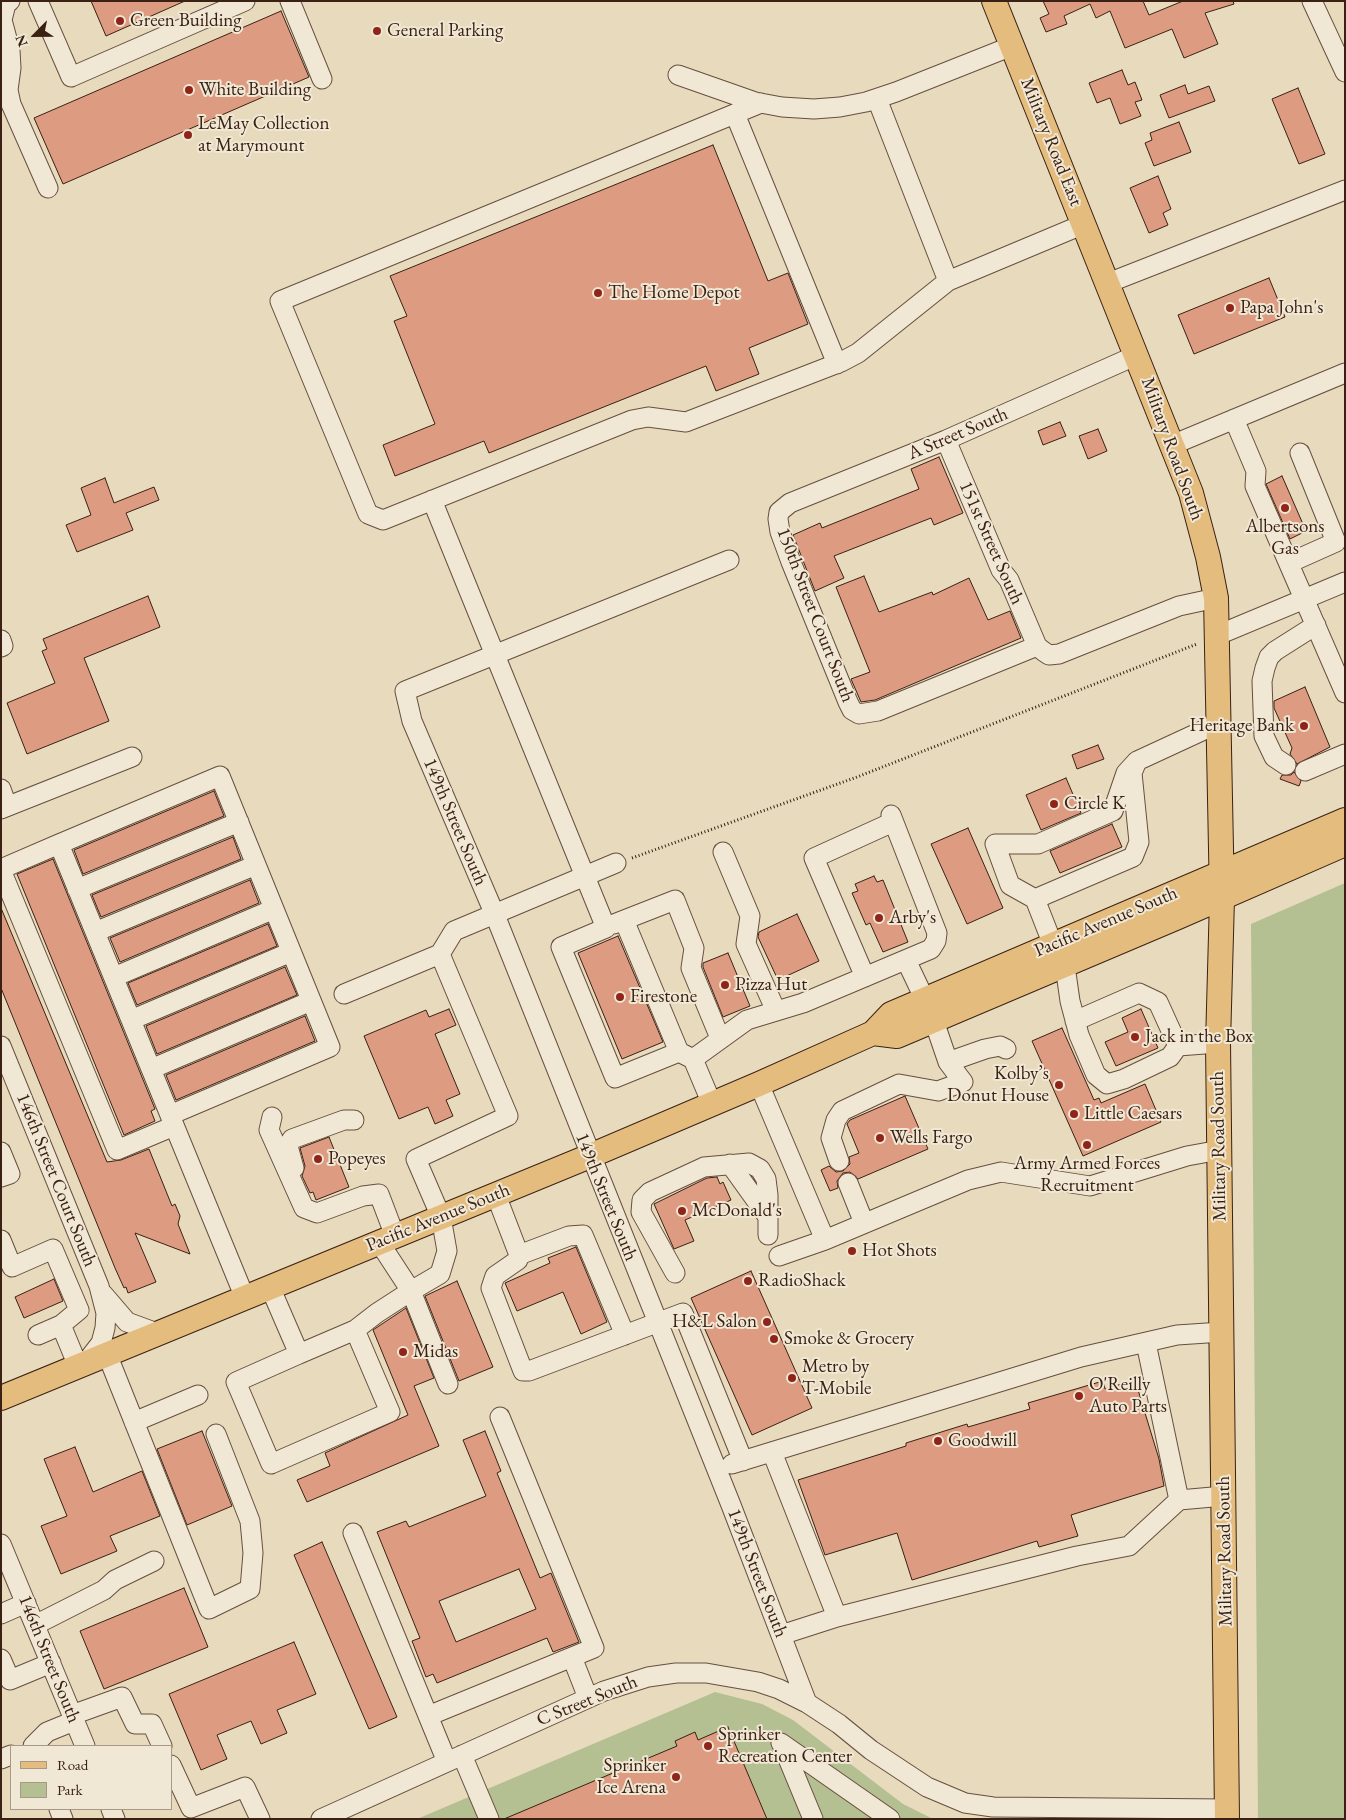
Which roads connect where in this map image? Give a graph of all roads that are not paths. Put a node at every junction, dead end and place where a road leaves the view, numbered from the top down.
1 (10, 1) edge
2 (38, 1) edge
3 (246, 1) edge
4 (290, 1) edge
5 (994, 1) edge
6 (1312, 1) edge
7 (1012, 46) junction
8 (1345, 72) edge
9 (678, 75) dead end
10 (322, 79) dead end
11 (877, 99) junction
12 (761, 103) junction
13 (735, 114) junction
14 (48, 188) dead end
15 (1345, 190) edge
16 (1084, 224) junction
17 (948, 281) junction
18 (1108, 283) junction
19 (1137, 355) junction
20 (836, 364) junction
21 (1345, 373) edge
22 (1234, 419) junction
23 (946, 440) junction
24 (1172, 445) junction
25 (1300, 453) dead end
26 (432, 500) junction
27 (779, 512) joint
28 (729, 560) dead end
29 (1289, 563) junction
30 (1345, 582) edge
31 (1216, 598) junction
32 (1305, 599) junction
33 (1316, 625) junction
34 (1218, 635) junction
35 (1, 640) edge
36 (1037, 646) junction
37 (1, 647) edge
38 (496, 655) junction
39 (1345, 693) edge
40 (1217, 724) junction
41 (1345, 754) edge
42 (132, 757) dead end
43 (1137, 762) junction
44 (1286, 765) dead end
45 (1305, 771) dead end
46 (3, 801) edge
47 (1345, 820) edge
48 (239, 822) junction
49 (59, 844) junction
50 (1345, 844) edge
51 (723, 852) dead end
52 (616, 863) road end
53 (256, 865) junction
54 (1, 869) edge
55 (1221, 873) junction
56 (586, 876) junction
57 (77, 890) junction
58 (1035, 899) junction
59 (1222, 899) junction
60 (274, 910) junction
61 (495, 915) junction
62 (624, 920) junction
63 (606, 928) junction
64 (95, 932) junction
65 (1053, 945) junction
66 (291, 952) junction
67 (440, 954) junction
68 (906, 960) junction
69 (1064, 966) junction
70 (114, 977) junction
71 (865, 977) junction
72 (344, 994) dead end
73 (311, 1002) junction
74 (776, 1011) junction
75 (929, 1011) junction
76 (131, 1020) junction
77 (1075, 1021) junction
78 (720, 1038) junction
79 (1218, 1044) junction
80 (1, 1046) edge
81 (1178, 1046) junction
82 (1006, 1050) dead end
83 (686, 1055) junction
84 (948, 1062) junction
85 (151, 1069) junction
86 (759, 1084) junction
87 (712, 1104) junction
88 (272, 1117) dead end
89 (172, 1120) junction
90 (354, 1120) dead end
91 (1220, 1150) junction
92 (1, 1152) edge
93 (590, 1156) junction
94 (839, 1162) dead end
95 (1, 1177) edge
96 (848, 1184) dead end
97 (496, 1195) junction
98 (313, 1213) junction
99 (441, 1217) junction
100 (864, 1223) junction
101 (768, 1226) dead end
102 (387, 1239) junction
103 (1, 1240) edge
104 (825, 1240) junction
105 (519, 1255) junction
106 (779, 1256) dead end
107 (675, 1273) dead end
108 (98, 1286) junction
109 (270, 1287) junction
110 (411, 1291) junction
111 (245, 1298) junction
112 (658, 1323) junction
113 (61, 1325) junction
114 (355, 1330) junction
115 (1222, 1332) junction
116 (157, 1334) junction
117 (625, 1334) junction
118 (38, 1335) dead end
119 (1146, 1343) junction
120 (298, 1354) junction
121 (90, 1361) junction
122 (448, 1384) dead end
123 (198, 1395) dead end
124 (1, 1398) edge
125 (500, 1417) dead end
126 (134, 1422) junction
127 (216, 1434) dead end
128 (772, 1452) junction
129 (743, 1461) junction
130 (717, 1469) junction
131 (1224, 1496) junction
132 (1179, 1500) junction
133 (353, 1534) dead end
134 (1, 1544) edge
135 (154, 1561) dead end
136 (26, 1603) junction
137 (1, 1614) edge
138 (837, 1617) junction
139 (35, 1624) junction
140 (781, 1635) junction
141 (572, 1657) junction
142 (1, 1659) edge
143 (51, 1663) junction
144 (6, 1682) edge
145 (588, 1698) junction
146 (807, 1704) junction
147 (428, 1716) junction
148 (73, 1718) junction
149 (34, 1745) edge
150 (85, 1745) edge
151 (162, 1745) edge
152 (454, 1758) junction
153 (172, 1767) edge
154 (1227, 1814) edge
155 (260, 1819) edge
156 (321, 1819) edge
157 (489, 1819) edge
158 (813, 1819) edge
159 (890, 1819) edge

1 - 14 street
2 - 3 street
4 - 10 street
5 - 7 main road, Military Road East
6 - 8 street
7 - 11 street
7 - 16 main road, Military Road East
9 - 12 street
11 - 12 street
11 - 17 street
12 - 13 street
13 - 20 street
13 - 26 street
15 - 18 street
16 - 17 street
16 - 18 main road, Military Road East
17 - 20 street
18 - 19 main road, Military Road South
19 - 23 street, A Street South
19 - 24 main road, Military Road South
20 - 26 street
21 - 22 street
22 - 24 street
22 - 29 street
23 - 27 street, A Street South
23 - 36 street, 151st Street South
24 - 31 main road, Military Road South
25 - 29 street
26 - 38 street
27 - 36 street, 150th Street Court South
28 - 38 street
29 - 32 street
30 - 32 street
31 - 34 main road, Military Road South
31 - 36 street
32 - 33 street
32 - 34 street
33 - 39 street
33 - 44 street
34 - 40 main road, Military Road South
35 - 37 street
38 - 56 street
38 - 61 street, 149th Street South
40 - 43 street
40 - 55 main road, Military Road South
41 - 45 street
42 - 46 street
43 - 58 street
43 - 58 street
47 - 55 main road, Pacific Avenue South
48 - 49 street
48 - 53 street
48 - 57 street
49 - 54 street
49 - 57 street
50 - 59 main road, Pacific Avenue South
51 - 74 street
52 - 56 street
53 - 60 street
53 - 64 street
54 - 89 street
55 - 59 main road, Military Road South
55 - 65 main road, Pacific Avenue South
56 - 61 street
56 - 63 street
57 - 64 street
58 - 65 street
59 - 69 main road, Pacific Avenue South
59 - 79 main road, Military Road South
60 - 66 street
60 - 70 street
61 - 67 street
61 - 93 street, 149th Street South
62 - 63 street
62 - 78 street
62 - 83 street
63 - 83 street
64 - 70 street
65 - 75 main road, Pacific Avenue South
66 - 73 street
66 - 76 street
67 - 72 street
67 - 99 street
68 - 71 street
68 - 71 street
68 - 75 street
69 - 75 main road, Pacific Avenue South
69 - 77 street
70 - 76 street
71 - 74 street
73 - 85 street
73 - 89 street
74 - 78 street
75 - 84 street
75 - 86 main road, Pacific Avenue South
76 - 85 street
77 - 81 street
77 - 81 street
78 - 83 street
79 - 81 street
79 - 91 main road, Military Road South
80 - 108 street, 146th Street Court South
82 - 84 street
83 - 87 street
84 - 94 street
85 - 89 street
86 - 87 main road, Pacific Avenue South
86 - 104 street
87 - 93 main road, Pacific Avenue South
88 - 98 street
89 - 111 street
90 - 98 street
91 - 100 street
91 - 115 main road, Military Road South
92 - 95 street
93 - 97 main road, Pacific Avenue South
93 - 112 street, 149th Street South
96 - 100 street
97 - 99 main road, Pacific Avenue South
97 - 105 street
98 - 102 street
99 - 102 main road, Pacific Avenue South
99 - 110 street
100 - 104 street
101 - 107 street
102 - 109 main road, Pacific Avenue South
102 - 110 street
103 - 113 street
104 - 106 street
105 - 117 street
105 - 117 street
108 - 116 street, 146th Street Court South
108 - 121 street, 146th Street Court South
109 - 111 main road, Pacific Avenue South
109 - 120 street
110 - 114 street
110 - 122 street
111 - 116 main road, Pacific Avenue South
112 - 117 street
112 - 129 street
112 - 130 street, 149th Street South
113 - 118 street
113 - 121 street
114 - 120 street
114 - 120 street
115 - 119 street
115 - 131 main road, Military Road South
116 - 121 main road, Pacific Avenue South
119 - 128 street
119 - 132 street
121 - 124 main road, Pacific Avenue South
121 - 126 street
123 - 126 street
125 - 141 street
126 - 127 street
128 - 129 street
128 - 138 street
129 - 130 street
130 - 140 street, 149th Street South
131 - 132 street
131 - 154 main road, Military Road South
132 - 138 street
133 - 147 street
134 - 136 street, 146th Street South
135 - 139 street
136 - 137 street
136 - 139 street, 146th Street South
138 - 140 street
139 - 143 street, 146th Street South
140 - 146 street, 149th Street South
141 - 145 street
141 - 147 street
142 - 144 street
143 - 144 street
143 - 148 street, 146th Street South
145 - 146 street, C Street South
145 - 152 street, C Street South
146 - 154 street, C Street South
147 - 152 street
148 - 149 street
148 - 150 street, 146th Street South
148 - 151 street
152 - 156 street, C Street South
152 - 157 street
153 - 155 street
158 - 159 street

